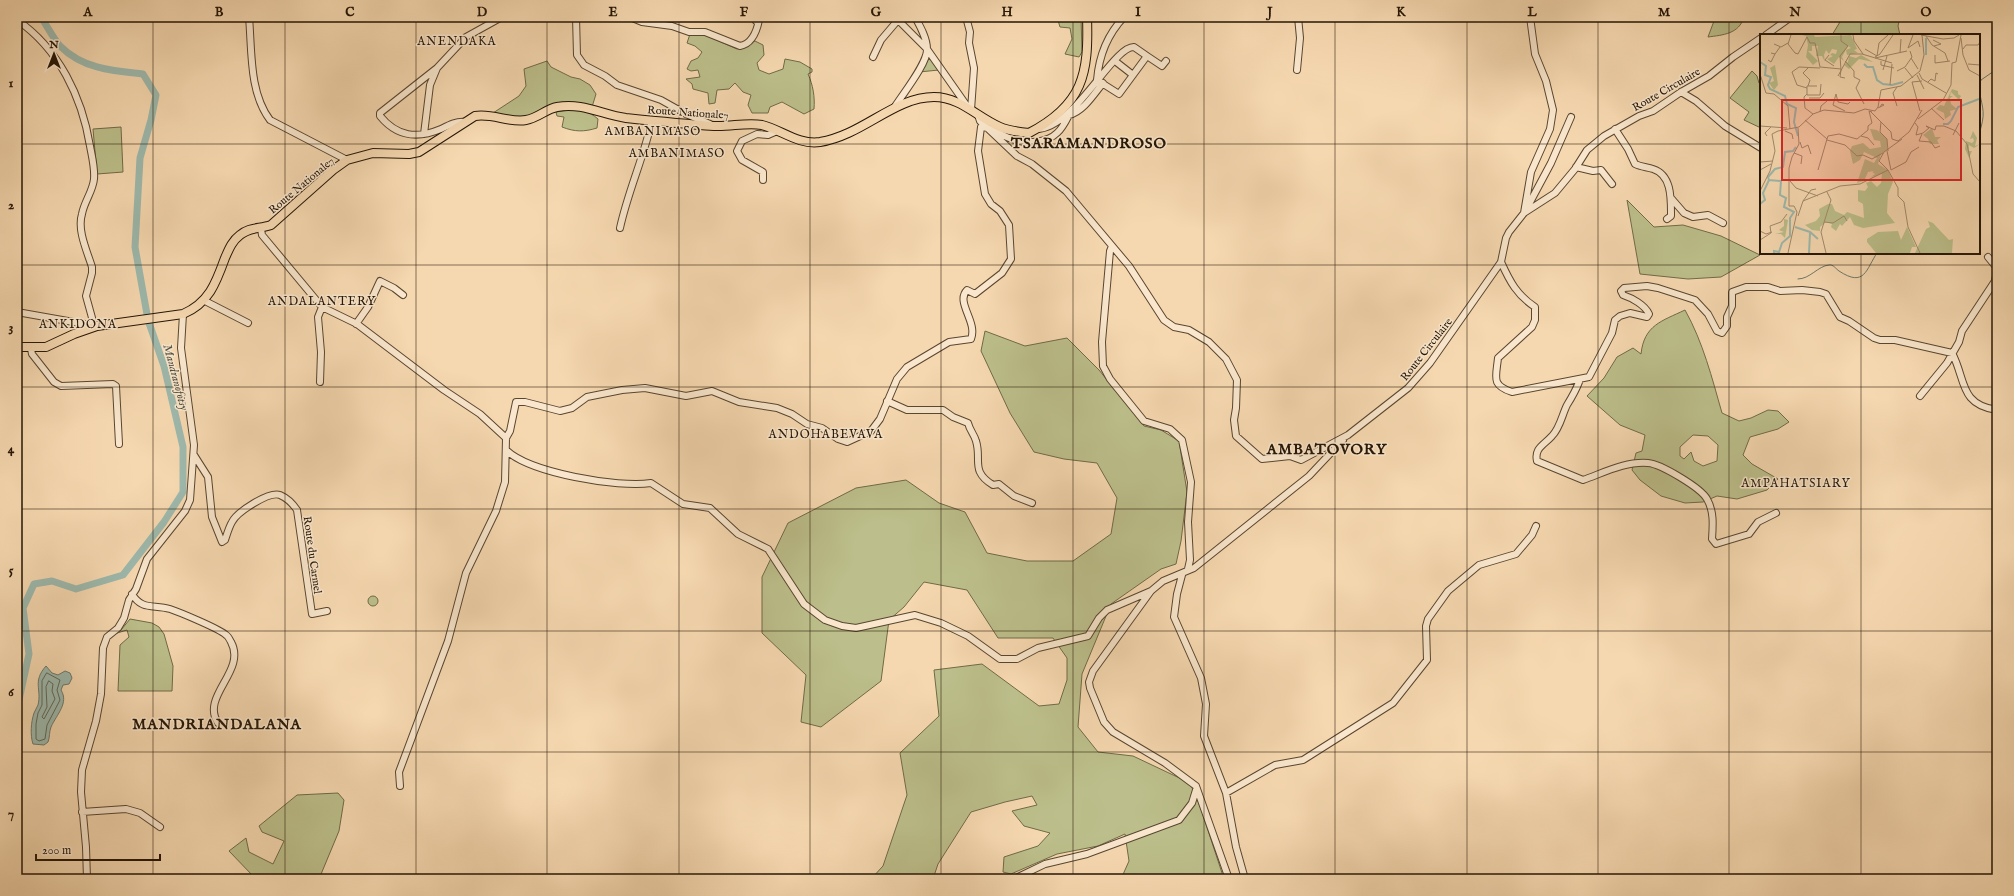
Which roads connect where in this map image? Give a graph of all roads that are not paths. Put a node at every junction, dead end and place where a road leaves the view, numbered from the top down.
1 (249, 17) edge
2 (502, 17) edge
3 (576, 17) edge
4 (630, 17) edge
5 (753, 17) edge
6 (915, 17) edge
7 (966, 17) edge
8 (1087, 17) edge
9 (1124, 17) edge
10 (1298, 17) edge
11 (1530, 17) edge
12 (1792, 17) edge
13 (897, 18) edge
14 (17, 20) edge
15 (1767, 34) edge
16 (1760, 39) edge
17 (927, 49) junction
18 (1147, 56) junction
19 (873, 57) dead end
20 (1115, 61) junction
21 (1166, 62) dead end
22 (437, 68) junction
23 (1296, 70) dead end
24 (1133, 76) junction
25 (1097, 80) junction
26 (1103, 84) junction
27 (1681, 92) junction
28 (894, 108) junction
29 (972, 110) junction
30 (1571, 116) dead end
31 (652, 120) junction
32 (464, 122) junction
33 (988, 125) junction
34 (713, 126) junction
35 (1036, 129) junction
36 (1615, 130) junction
37 (777, 132) junction
38 (424, 134) junction
39 (1760, 147) edge
40 (347, 160) junction
41 (1576, 167) junction
42 (763, 180) dead end
43 (1612, 184) dead end
44 (1671, 198) junction
45 (1524, 213) junction
46 (1667, 219) dead end
47 (1723, 223) dead end
48 (620, 228) dead end
49 (261, 229) junction
50 (1112, 246) junction
51 (1988, 257) dead end
52 (1501, 262) junction
53 (1997, 269) edge
54 (403, 295) dead end
55 (204, 301) junction
56 (322, 307) junction
57 (17, 312) edge
58 (183, 314) junction
59 (248, 323) dead end
60 (356, 324) junction
61 (96, 326) junction
62 (17, 347) edge
63 (31, 349) junction
64 (1952, 353) junction
65 (1578, 379) junction
66 (320, 382) dead end
67 (1920, 396) dead end
68 (887, 401) junction
69 (1997, 410) edge
70 (1348, 435) junction
71 (506, 438) junction
72 (119, 444) dead end
73 (506, 450) junction
74 (194, 455) junction
75 (1032, 503) dead end
76 (1776, 513) dead end
77 (1536, 526) dead end
78 (1188, 570) junction
79 (1182, 575) junction
80 (1151, 590) junction
81 (132, 594) junction
82 (327, 611) dead end
83 (218, 723) dead end
84 (400, 786) dead end
85 (1196, 786) junction
86 (1226, 793) junction
87 (82, 812) junction
88 (160, 827) dead end
89 (87, 879) edge
90 (1014, 879) edge
91 (1229, 879) edge
92 (1245, 879) edge

1 - 40 street
2 - 22 street
3 - 34 street
4 - 5 street
6 - 17 street
7 - 29 street
8 - 35 main road
9 - 25 street
10 - 23 street
11 - 45 street
12 - 15 street
13 - 17 street
13 - 19 street
14 - 61 street
16 - 27 street, Route Circulaire
17 - 28 street
17 - 29 street
18 - 20 street
18 - 21 street
18 - 24 street
20 - 24 street
20 - 25 street
22 - 38 street
22 - 38 street
24 - 26 street
25 - 26 street
25 - 35 street
26 - 33 street
27 - 36 street, Route Circulaire
27 - 39 street
28 - 29 main road, Route Nationale7
28 - 37 main road, Route Nationale7
29 - 33 main road, Route Nationale7
30 - 45 street
31 - 32 main road, Route Nationale7
31 - 34 main road, Route Nationale7
31 - 48 street
32 - 38 street
32 - 40 main road, Route Nationale7
33 - 35 main road, Route Nationale7
33 - 50 street, Route Circulaire
33 - 68 street
34 - 37 main road, Route Nationale7
36 - 41 street, Route Circulaire
36 - 44 street
37 - 42 street
40 - 49 main road, Route Nationale7
41 - 43 street
41 - 45 street, Route Circulaire
44 - 46 street
44 - 47 street
45 - 52 street, Route Circulaire
49 - 55 main road, Route Nationale7
49 - 56 street
50 - 70 street, Route Circulaire
50 - 78 street
51 - 53 street
52 - 65 street
52 - 70 street, Route Circulaire
53 - 64 street
54 - 60 street
55 - 58 main road, Route Nationale7
55 - 59 street
56 - 60 street
56 - 66 street
57 - 61 street
58 - 61 main road, Route Nationale7
58 - 74 street
60 - 71 street
61 - 63 main road
62 - 63 main road
63 - 72 street
64 - 65 street
64 - 67 street
64 - 69 street
65 - 76 street
68 - 71 street
68 - 75 street
70 - 78 street
71 - 73 street
73 - 80 street
73 - 84 street
74 - 81 street
74 - 82 street, Route du Carmel
77 - 86 street
78 - 79 street
79 - 80 street
79 - 86 street
80 - 85 street
81 - 83 street
81 - 87 street
85 - 90 street
85 - 91 street
86 - 92 street
87 - 88 street
87 - 89 street

